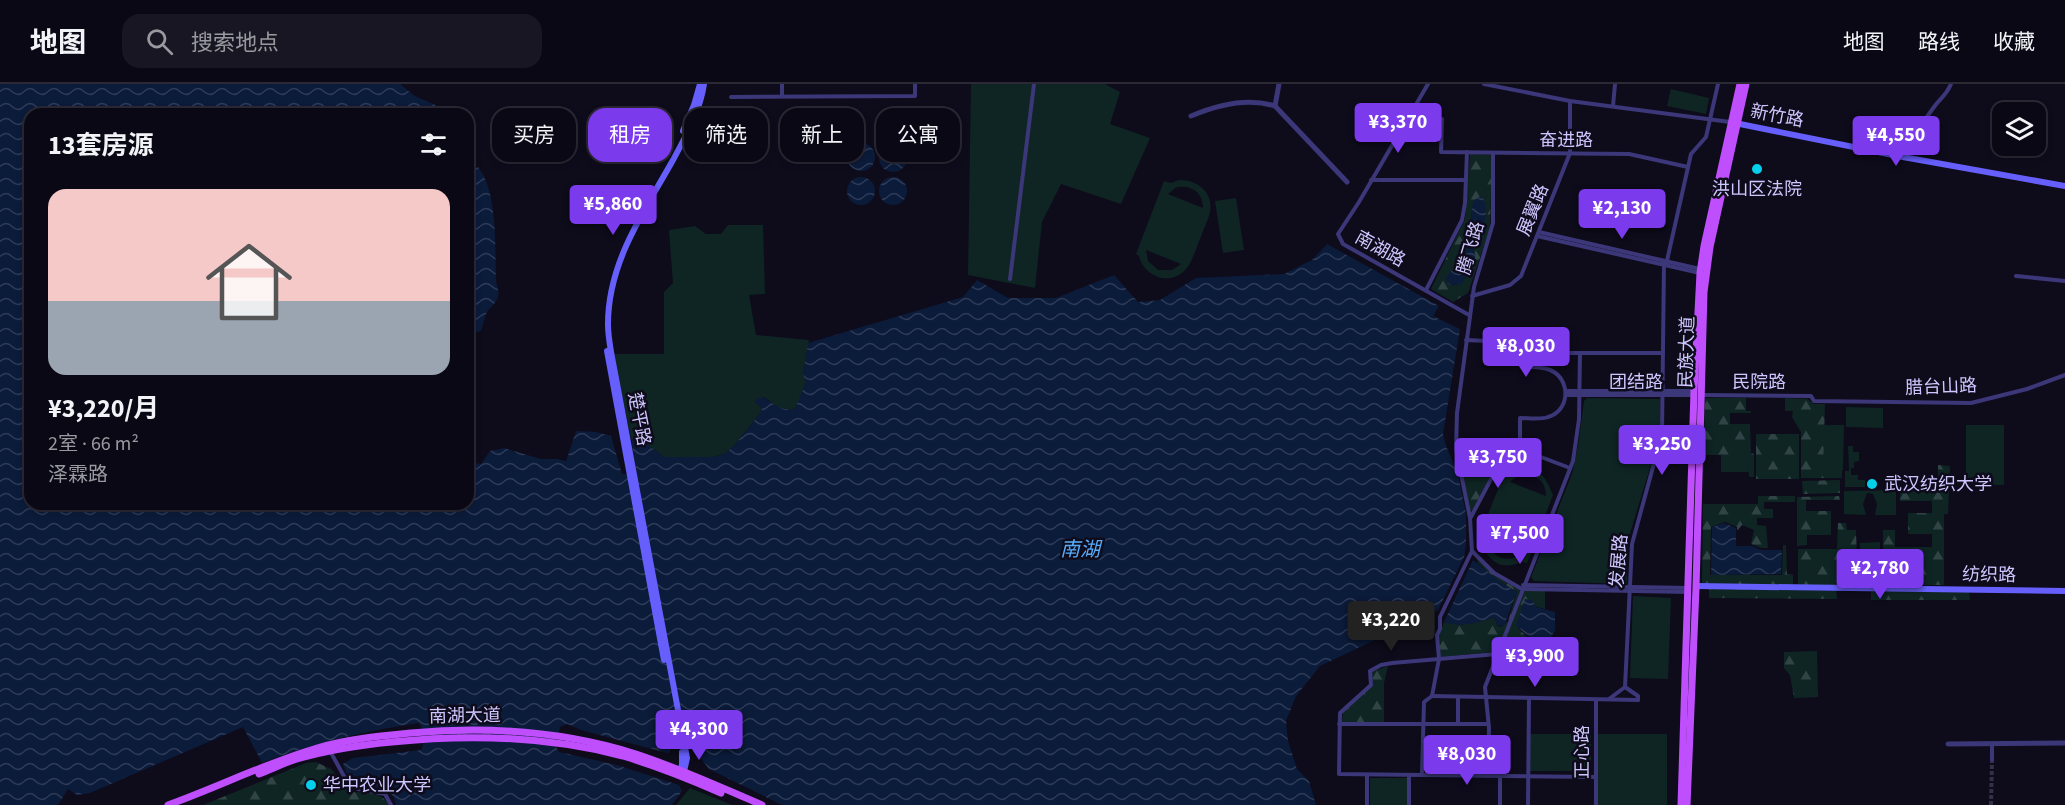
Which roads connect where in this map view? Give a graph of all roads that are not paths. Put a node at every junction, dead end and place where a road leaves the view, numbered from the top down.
1 (700, 84) edge
2 (704, 84) edge
3 (782, 84) edge
4 (915, 84) edge
5 (1034, 84) edge
6 (1279, 84) edge
7 (1428, 84) edge
8 (1484, 84) edge
9 (1615, 84) edge
10 (1718, 84) edge
11 (1740, 84) edge
12 (1746, 84) edge
13 (1951, 84) edge
14 (782, 95) junction
15 (731, 97) dead end
16 (1570, 101) junction
17 (1275, 106) junction
18 (1613, 106) junction
19 (1191, 116) dead end
20 (1406, 119) junction
21 (1710, 119) junction
22 (1734, 123) junction
23 (1467, 152) junction
24 (1493, 153) junction
25 (1570, 153) junction
26 (1904, 157) junction
27 (1688, 167) junction
28 (1371, 180) junction
29 (1467, 180) junction
30 (1347, 182) dead end
31 (2065, 186) edge
32 (1538, 234) junction
33 (1665, 263) junction
34 (1700, 271) junction
35 (2016, 276) dead end
36 (1010, 279) dead end
37 (2065, 281) edge
38 (1426, 290) junction
39 (1472, 296) junction
40 (1469, 315) junction
41 (1466, 340) junction
42 (1520, 350) junction
43 (1580, 353) junction
44 (1663, 353) junction
45 (2065, 375) edge
46 (1566, 393) junction
47 (1580, 393) junction
48 (1663, 393) junction
49 (1697, 393) junction
50 (618, 400) junction
51 (1814, 401) joint
52 (1502, 454) junction
53 (1520, 454) junction
54 (1457, 455) junction
55 (1570, 468) junction
56 (1470, 518) junction
57 (1472, 551) junction
58 (1523, 587) junction
59 (1630, 589) junction
60 (1693, 589) junction
61 (2065, 591) edge
62 (1497, 654) junction
63 (1439, 659) junction
64 (1624, 687) junction
65 (1432, 696) junction
66 (1458, 697) junction
67 (1485, 698) junction
68 (1529, 698) junction
69 (1596, 700) junction
70 (1608, 700) junction
71 (1339, 724) junction
72 (1423, 724) junction
73 (1458, 724) junction
74 (1488, 724) junction
75 (1948, 744) dead end
76 (1992, 744) junction
77 (2065, 744) edge
78 (329, 748) junction
79 (1992, 760) tunnel mouth
80 (681, 773) junction
81 (1367, 775) junction
82 (1409, 775) junction
83 (1422, 775) junction
84 (1488, 776) junction
85 (1500, 776) junction
86 (1528, 776) junction
87 (1596, 777) junction
88 (168, 805) edge
89 (182, 805) edge
90 (391, 805) edge
91 (752, 805) edge
92 (762, 805) edge
93 (1367, 805) edge
94 (1409, 805) edge
95 (1500, 805) edge
96 (1528, 805) edge
97 (1596, 805) edge
98 (1681, 805) edge
99 (1687, 805) edge

1 - 50 main road, 楚平路
2 - 50 main road, 楚平路
3 - 14 street
4 - 14 street
5 - 36 street
6 - 17 street
7 - 20 street, 南湖路
8 - 16 street
9 - 18 street
10 - 21 street, 发展路
11 - 22 main road, 民族大道
12 - 22 main road, 民族大道
13 - 26 street
14 - 15 street
16 - 18 street
16 - 25 street, 展翼路
17 - 19 street
17 - 30 street
18 - 21 street
20 - 23 street, 奋进路
20 - 28 street, 南湖路
21 - 22 street
21 - 27 street, 发展路
22 - 26 main road, 新竹路
22 - 34 main road, 民族大道
22 - 49 main road, 民族大道
23 - 24 street, 奋进路
23 - 29 street
24 - 25 street, 奋进路
24 - 39 street, 腾飞路
25 - 27 street, 奋进路
25 - 32 street, 展翼路
26 - 31 main road, 新竹路
27 - 33 street, 发展路
28 - 29 street
28 - 38 street, 南湖路
29 - 38 street
32 - 33 street
32 - 39 street, 展翼路
33 - 34 street
33 - 44 street, 发展路
34 - 49 main road, 民族大道
35 - 37 street
38 - 40 street, 南湖路
39 - 40 street, 腾飞路
40 - 41 street, 腾飞路
41 - 42 street
41 - 54 street, 腾飞路
42 - 43 street
42 - 46 street
43 - 44 street
43 - 47 street
44 - 48 street, 发展路
45 - 51 street, 腊台山路
46 - 47 street, 团结路
46 - 53 street
47 - 48 street, 团结路
47 - 55 street
48 - 49 street, 团结路
48 - 59 street, 发展路
49 - 51 street, 民院路
49 - 60 main road, 民族大道
50 - 80 main road, 楚平路
52 - 53 street
52 - 54 street
52 - 56 street
53 - 55 street
54 - 56 street, 腾飞路
55 - 58 street
56 - 57 street, 腾飞路
57 - 58 street
57 - 63 street
58 - 59 street
58 - 62 street
59 - 60 street
59 - 64 street, 发展路
60 - 61 main road, 纺织路
60 - 98 main road, 民族大道
60 - 99 main road, 民族大道
62 - 63 street
62 - 67 street
63 - 65 street
63 - 71 street
64 - 70 street
64 - 70 street
65 - 66 street
65 - 72 street
66 - 67 street
66 - 73 street
67 - 68 street
67 - 74 street
68 - 69 street
68 - 86 street
69 - 70 street
69 - 87 street, 正心路
71 - 72 street
71 - 81 street
72 - 73 street
72 - 83 street
73 - 74 street
74 - 84 street
75 - 76 street
76 - 77 street
76 - 79 street
78 - 80 main road, 南湖大道
78 - 88 main road, 南湖大道
78 - 89 main road, 南湖大道
78 - 90 street
80 - 91 main road, 南湖大道
80 - 92 main road, 南湖大道
81 - 82 street
81 - 93 street
82 - 83 street
82 - 94 street
83 - 84 street
84 - 85 street
85 - 86 street
85 - 95 street
86 - 87 street
86 - 96 street
87 - 97 street, 正心路

